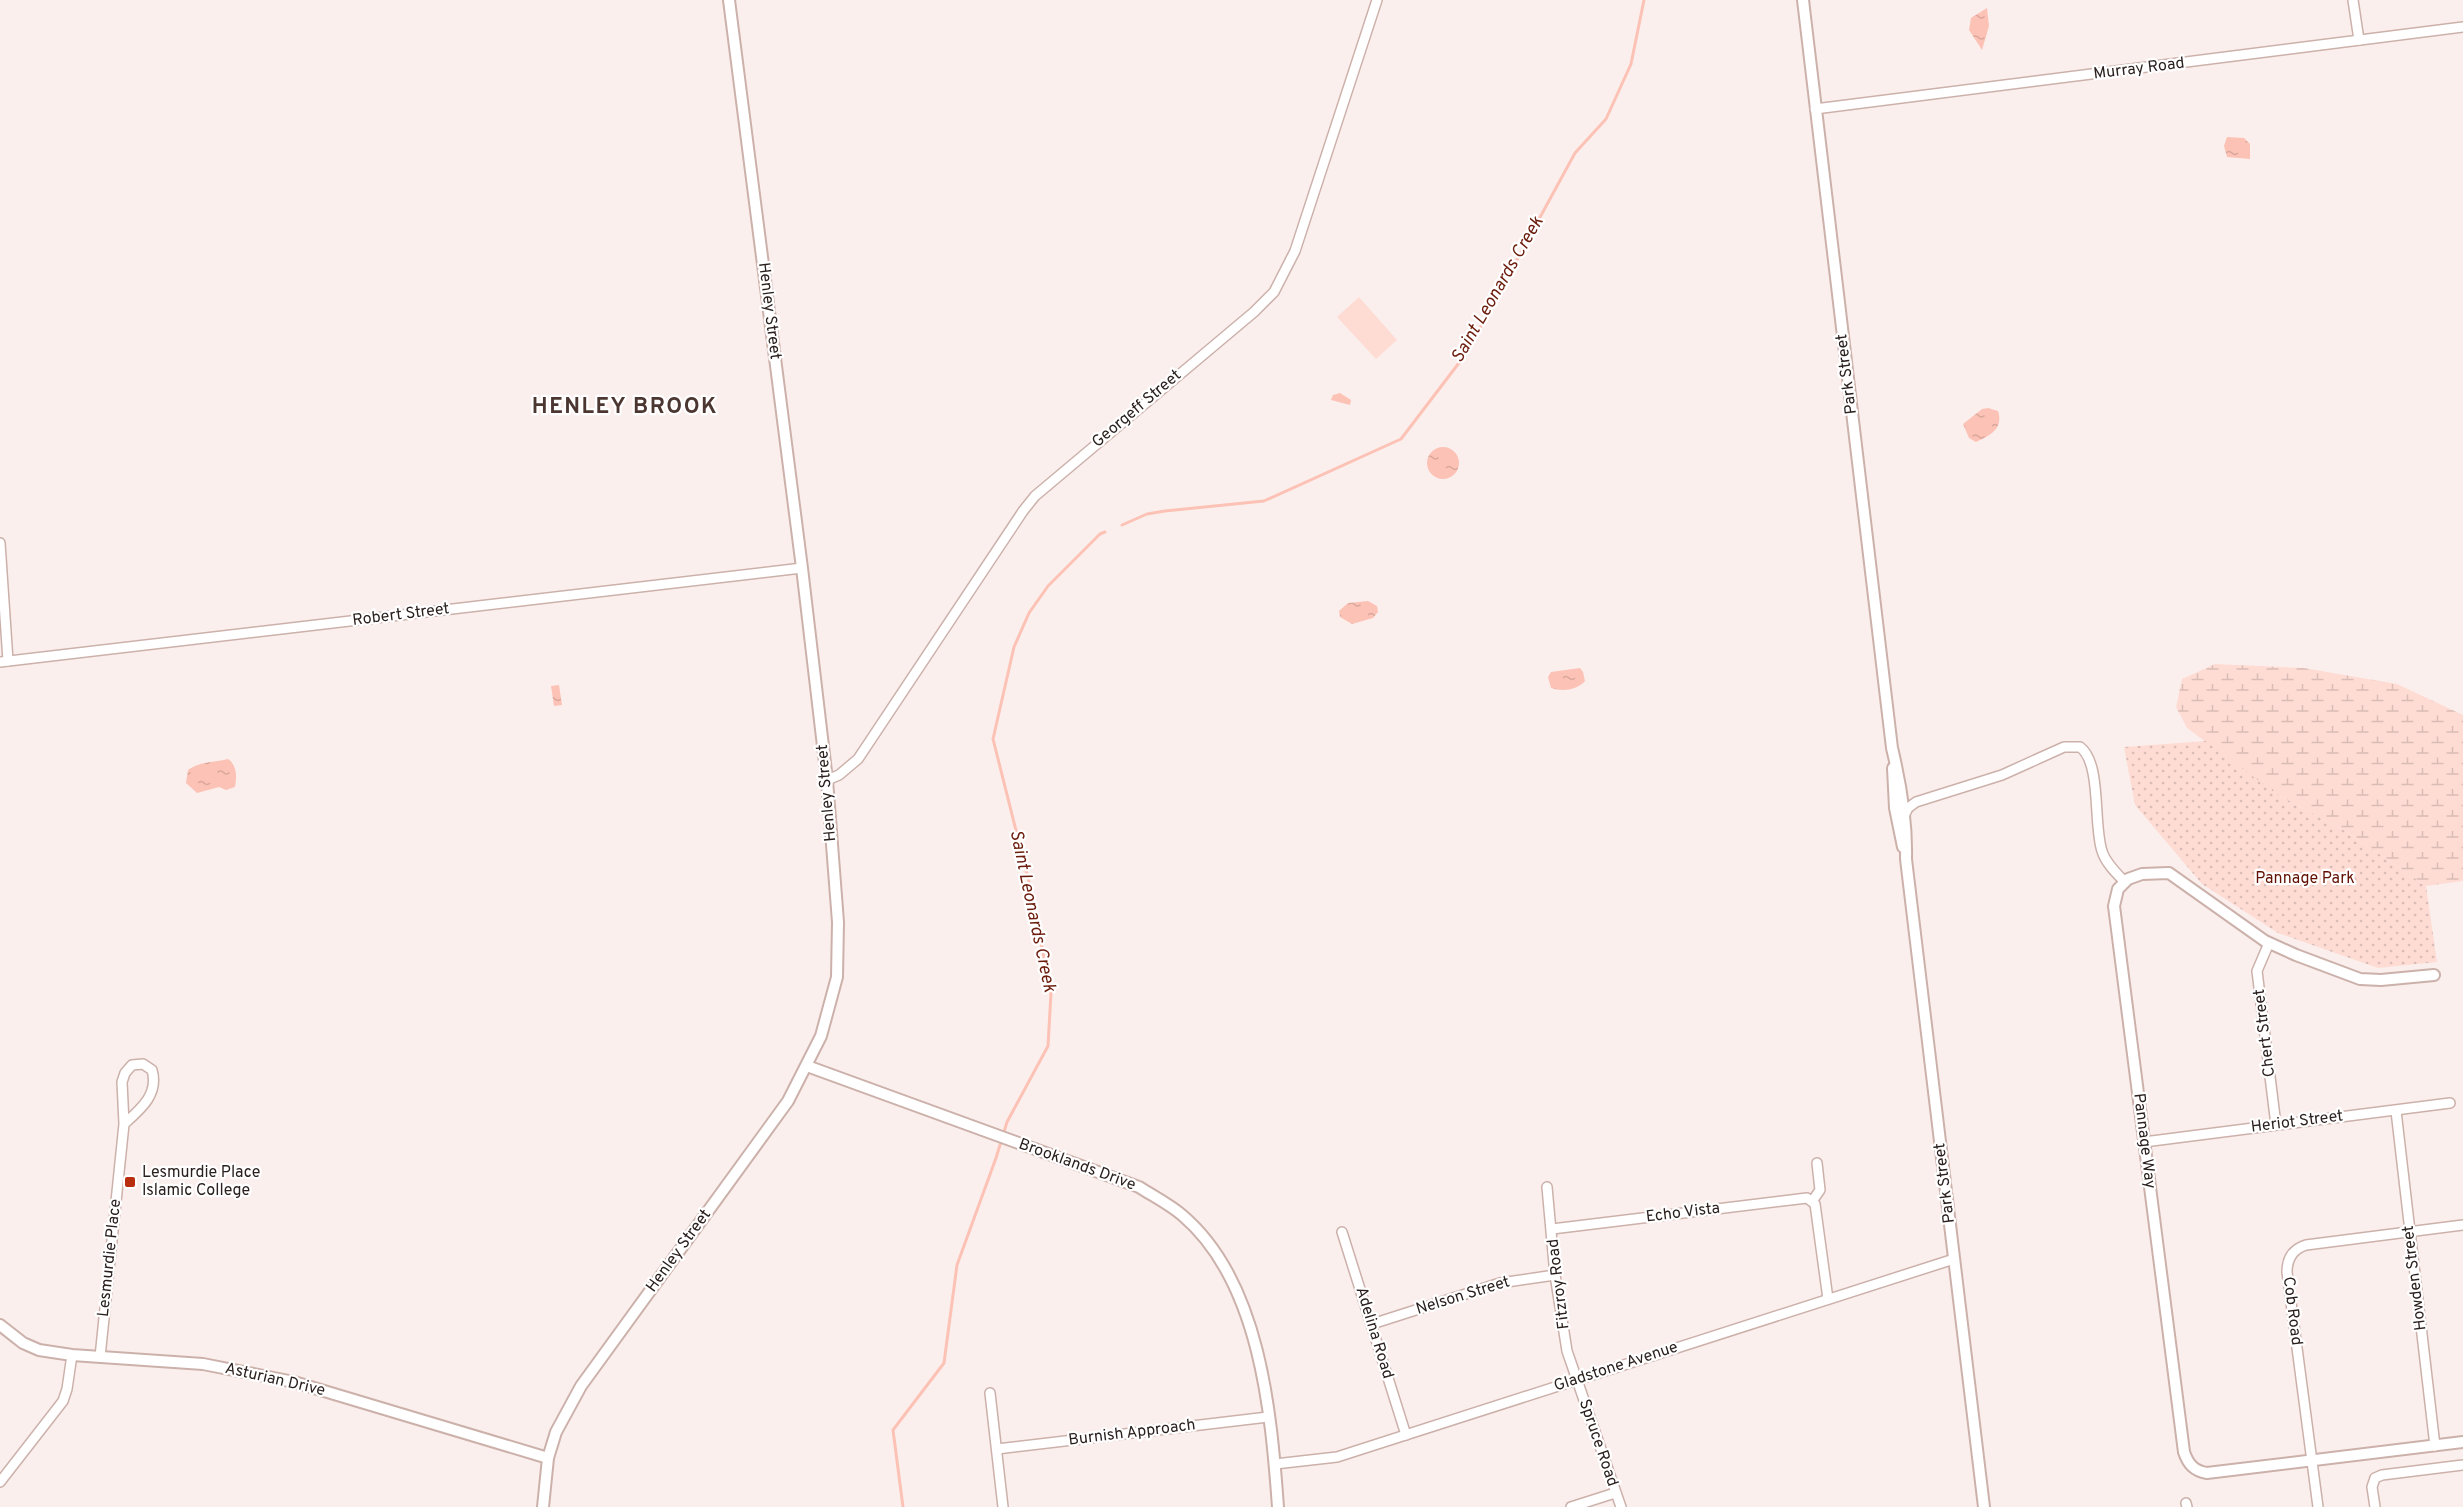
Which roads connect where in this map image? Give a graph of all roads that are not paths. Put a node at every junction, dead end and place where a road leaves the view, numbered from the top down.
1 (729, 0) edge
2 (1377, 0) edge
3 (1803, 0) edge
4 (2353, 0) edge
5 (2463, 27) edge
6 (2359, 40) junction
7 (1815, 109) junction
8 (0, 543) edge
9 (802, 568) junction
10 (4, 661) edge
11 (1893, 748) junction
12 (827, 780) junction
13 (1904, 816) junction
14 (1906, 859) junction
15 (2124, 881) junction
16 (2270, 943) junction
17 (2434, 975) dead end
18 (807, 1066) junction
19 (2450, 1103) dead end
20 (2396, 1111) junction
21 (124, 1124) junction
22 (2276, 1125) junction
23 (2144, 1142) junction
24 (1817, 1163) dead end
25 (1547, 1187) dead end
26 (1813, 1200) junction
27 (2463, 1225) edge
28 (1552, 1229) junction
29 (2410, 1231) junction
30 (1342, 1232) dead end
31 (1954, 1259) junction
32 (1555, 1275) junction
33 (1828, 1299) junction
34 (1372, 1324) junction
35 (0, 1325) edge
36 (72, 1355) junction
37 (100, 1357) junction
38 (1576, 1380) junction
39 (990, 1393) dead end
40 (1268, 1417) junction
41 (1406, 1435) junction
42 (2463, 1442) edge
43 (2435, 1446) junction
44 (997, 1449) junction
45 (549, 1458) junction
46 (2312, 1461) junction
47 (1275, 1464) junction
48 (2463, 1465) edge
49 (0, 1482) edge
50 (1615, 1493) junction
51 (543, 1507) edge
52 (1003, 1507) edge
53 (1278, 1507) edge
54 (1571, 1507) edge
55 (1621, 1507) edge
56 (1984, 1507) edge
57 (2318, 1507) edge
58 (2375, 1507) edge

1 - 9 street, Henley Street
2 - 12 street, Georgeff Street
3 - 7 street, Park Street
4 - 6 street
5 - 6 street, Murray Road
6 - 7 street, Murray Road
7 - 11 street, Park Street
8 - 10 street
9 - 10 street, Robert Street
9 - 12 street, Henley Street
11 - 13 street, Park Street
11 - 14 street, Park Street
12 - 18 street, Henley Street
13 - 14 street, Park Street
13 - 15 street
14 - 31 street, Park Street
15 - 16 street
15 - 23 street, Pannage Way
16 - 17 street
16 - 22 street, Chert Street
18 - 40 street, Brooklands Drive
18 - 45 street, Henley Street
19 - 20 street, Heriot Street
20 - 22 street, Heriot Street
20 - 29 street, Howden Street
21 - 21 street, Lesmurdie Place
21 - 37 street, Lesmurdie Place
22 - 23 street, Heriot Street
23 - 46 street, Pannage Way
24 - 26 street
25 - 28 street, Fitzroy Road
26 - 28 street, Echo Vista
26 - 33 street
27 - 29 street, Cob Road
28 - 32 street, Fitzroy Road
29 - 43 street, Howden Street
29 - 46 street, Cob Road
30 - 34 street, Adelina Road
31 - 33 street, Gladstone Avenue
31 - 56 street, Park Street
32 - 34 street, Nelson Street
32 - 38 street, Fitzroy Road
33 - 38 street, Gladstone Avenue
34 - 41 street, Adelina Road
35 - 36 street, Asturian Drive
36 - 37 street, Asturian Drive
36 - 49 street
37 - 45 street, Asturian Drive
38 - 41 street, Gladstone Avenue
38 - 50 street, Spruce Road
39 - 44 street
40 - 44 street, Burnish Approach
40 - 47 street, Brooklands Drive
41 - 47 street, Gladstone Avenue
42 - 43 street, Pannage Way
43 - 46 street, Pannage Way
44 - 52 street
45 - 51 street, Henley Street
46 - 57 street, Cob Road
47 - 53 street, Brooklands Drive
48 - 58 street
50 - 54 street
50 - 55 street, Spruce Road

